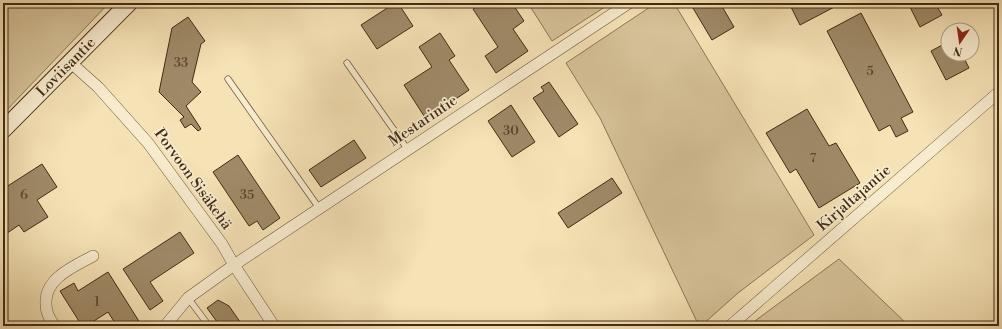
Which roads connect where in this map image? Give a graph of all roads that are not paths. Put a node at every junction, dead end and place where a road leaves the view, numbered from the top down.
1 (129, 3) edge
2 (629, 3) edge
3 (71, 63) junction
4 (347, 63) dead end
5 (228, 79) dead end
6 (999, 92) edge
7 (3, 130) edge
8 (408, 150) junction
9 (319, 208) junction
10 (94, 256) dead end
11 (234, 265) junction
12 (188, 298) junction
13 (206, 322) dead end
14 (55, 326) edge
15 (165, 326) edge
16 (274, 326) edge
17 (730, 326) edge

1 - 3 main road, Loviisantie
2 - 8 street, Mestarintie
3 - 7 main road, Loviisantie
3 - 11 street, Porvoon Sisäkehä
4 - 8 lane
5 - 9 lane
6 - 17 street, Kirjaltajantie
8 - 9 street, Mestarintie
9 - 11 street, Mestarintie
10 - 14 street
11 - 12 street, Mestarintie
11 - 16 street, Porvoon Sisäkehä
12 - 13 lane
12 - 15 street, Mestarintie

